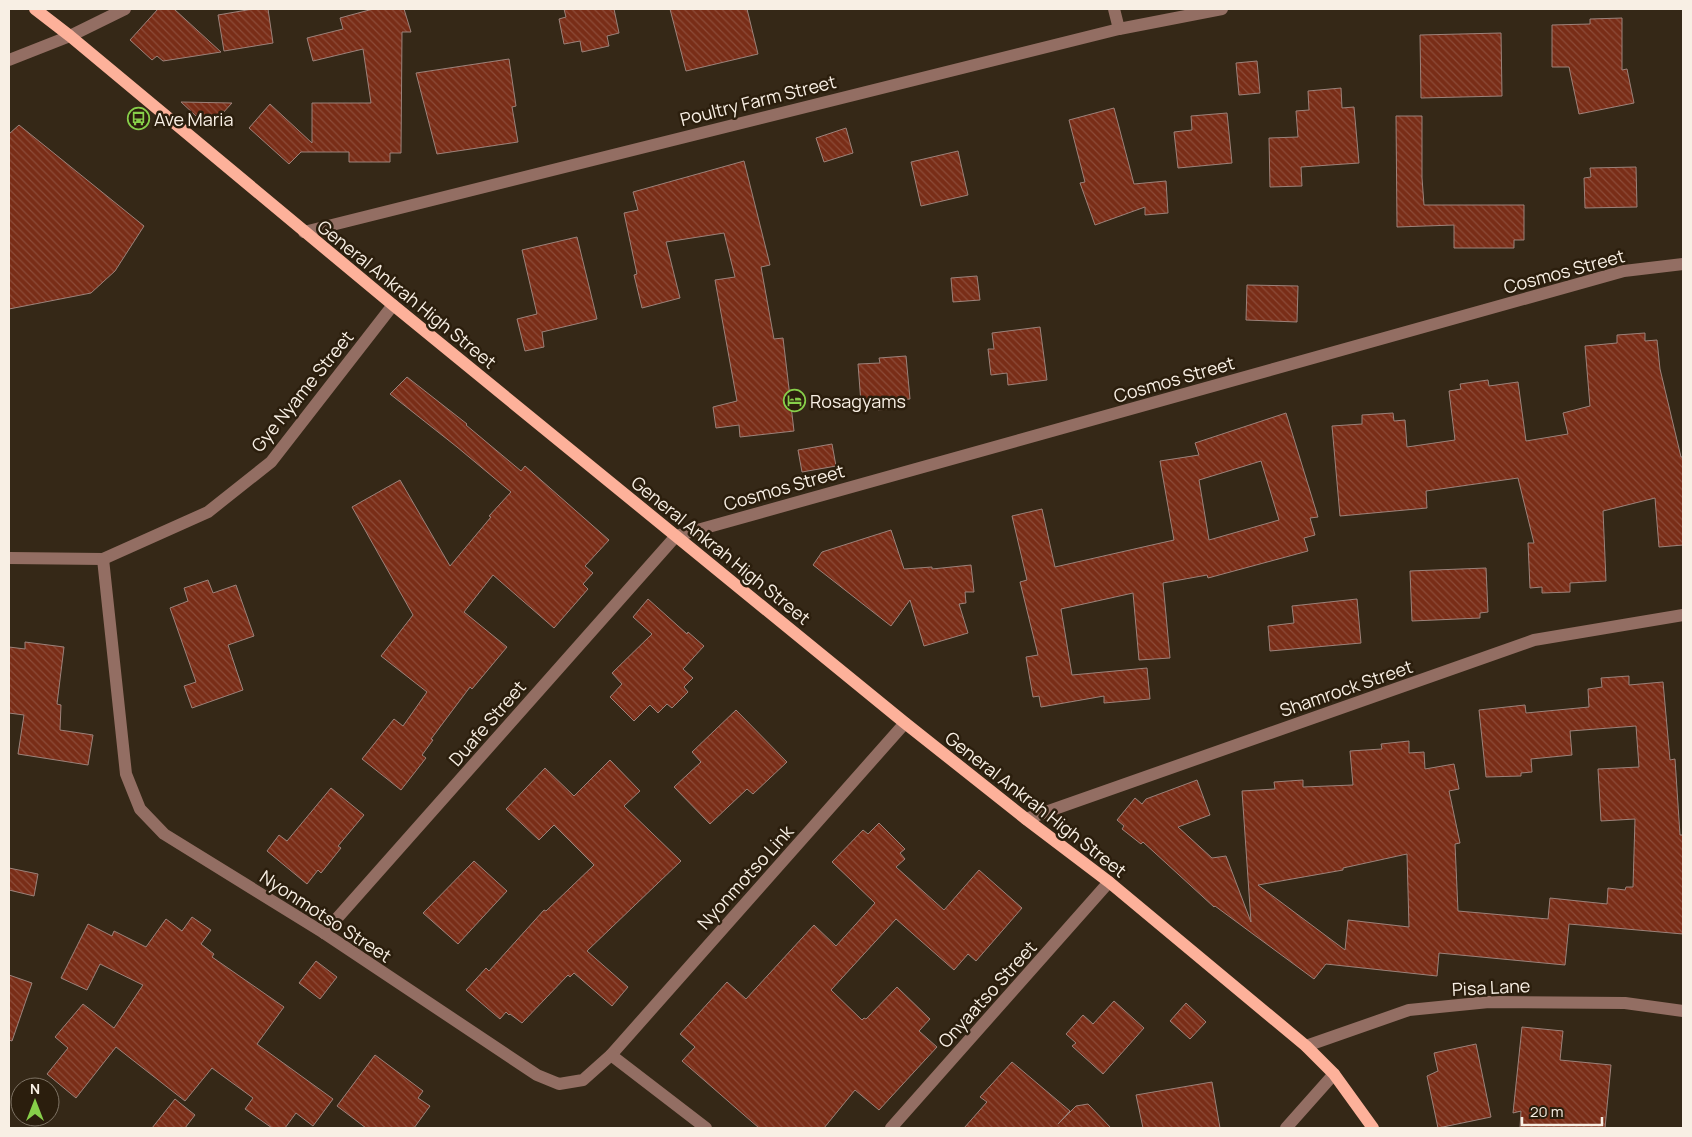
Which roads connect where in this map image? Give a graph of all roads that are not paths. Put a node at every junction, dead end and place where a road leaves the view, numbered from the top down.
1 (35, 9) edge
2 (125, 9) edge
3 (1114, 9) edge
4 (1222, 9) edge
5 (1119, 29) junction
6 (70, 36) junction
7 (9, 60) edge
8 (304, 232) junction
9 (1683, 264) edge
10 (393, 305) junction
11 (676, 536) junction
12 (9, 558) edge
13 (102, 559) junction
14 (1683, 615) edge
15 (905, 723) junction
16 (1026, 819) junction
17 (1109, 882) junction
18 (324, 933) junction
19 (1683, 1011) edge
20 (1306, 1046) junction
21 (611, 1055) junction
22 (1334, 1074) junction
23 (706, 1128) edge
24 (891, 1128) edge
25 (1286, 1128) edge
26 (1373, 1128) edge

1 - 6 main road, General Ankrah High Street
2 - 6 street
3 - 5 street
4 - 5 street, Poultry Farm Street
5 - 8 street, Poultry Farm Street
6 - 7 street
6 - 8 main road, General Ankrah High Street
8 - 10 main road, General Ankrah High Street
9 - 11 street, Cosmos Street
10 - 11 main road, General Ankrah High Street
10 - 13 street, Gye Nyame Street
11 - 15 main road, General Ankrah High Street
11 - 18 street, Duafe Street
12 - 13 street, Gye Nyame Street
13 - 18 street, Nyonmotso Street
14 - 16 street, Shamrock Street
15 - 16 main road, General Ankrah High Street
15 - 21 street, Nyonmotso Link
16 - 17 main road, General Ankrah High Street
17 - 20 main road, General Ankrah High Street
17 - 24 street, Onyaatso Street
18 - 21 street, Nyonmotso Street
19 - 20 street, Pisa Lane
20 - 22 main road, General Ankrah High Street
21 - 23 street
22 - 25 street
22 - 26 main road, General Ankrah High Street

